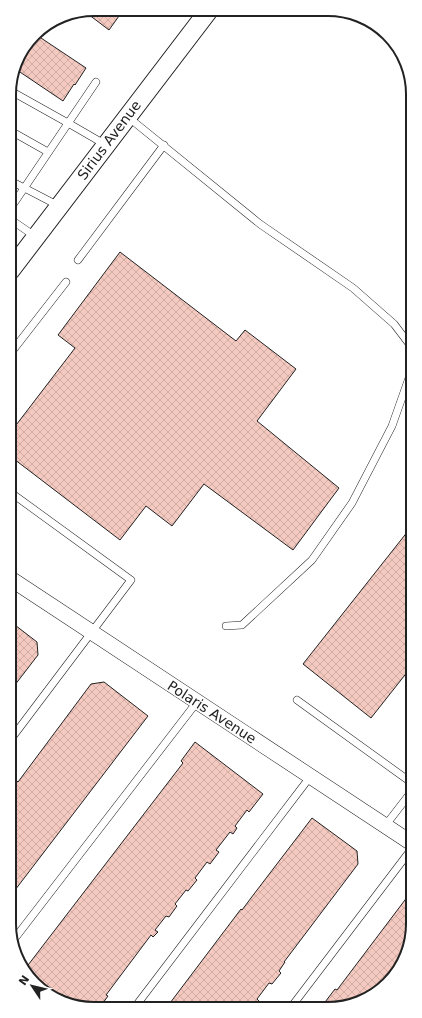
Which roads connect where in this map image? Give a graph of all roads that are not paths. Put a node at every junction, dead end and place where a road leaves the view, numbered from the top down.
1 (204, 16) edge
2 (96, 82) dead end
3 (16, 94) edge
4 (128, 116) junction
5 (68, 123) junction
6 (16, 134) edge
7 (106, 145) junction
8 (164, 145) junction
9 (48, 152) junction
10 (16, 183) edge
11 (24, 188) junction
12 (16, 200) edge
13 (59, 206) junction
14 (16, 223) edge
15 (36, 237) junction
16 (78, 260) dead end
17 (16, 263) edge
18 (66, 282) dead end
19 (406, 340) edge
20 (16, 346) edge
21 (406, 386) edge
22 (16, 496) edge
23 (16, 582) edge
24 (226, 626) dead end
25 (92, 633) junction
26 (297, 700) dead end
27 (197, 702) junction
28 (16, 732) edge
29 (310, 777) junction
30 (406, 779) edge
31 (406, 799) edge
32 (385, 826) junction
33 (406, 841) edge
34 (406, 855) edge
35 (17, 935) edge
36 (139, 1002) edge
37 (295, 1002) edge

1 - 4 street, Sirius Avenue
2 - 5 lane
3 - 5 lane
4 - 7 street, Sirius Avenue
4 - 8 lane
5 - 7 lane
5 - 9 lane
6 - 9 lane
7 - 13 street, Sirius Avenue
8 - 16 lane
8 - 19 lane
9 - 11 lane
10 - 11 lane
11 - 12 lane
11 - 13 lane
13 - 15 street, Sirius Avenue
14 - 15 lane
15 - 17 street, Sirius Avenue
18 - 20 lane
21 - 24 lane
22 - 25 lane
23 - 25 street, Polaris Avenue
25 - 27 street, Polaris Avenue
25 - 28 lane
26 - 30 lane
27 - 29 street, Polaris Avenue
27 - 35 lane
29 - 32 street, Polaris Avenue
29 - 36 lane
31 - 32 lane
32 - 33 street, Polaris Avenue
34 - 37 lane

